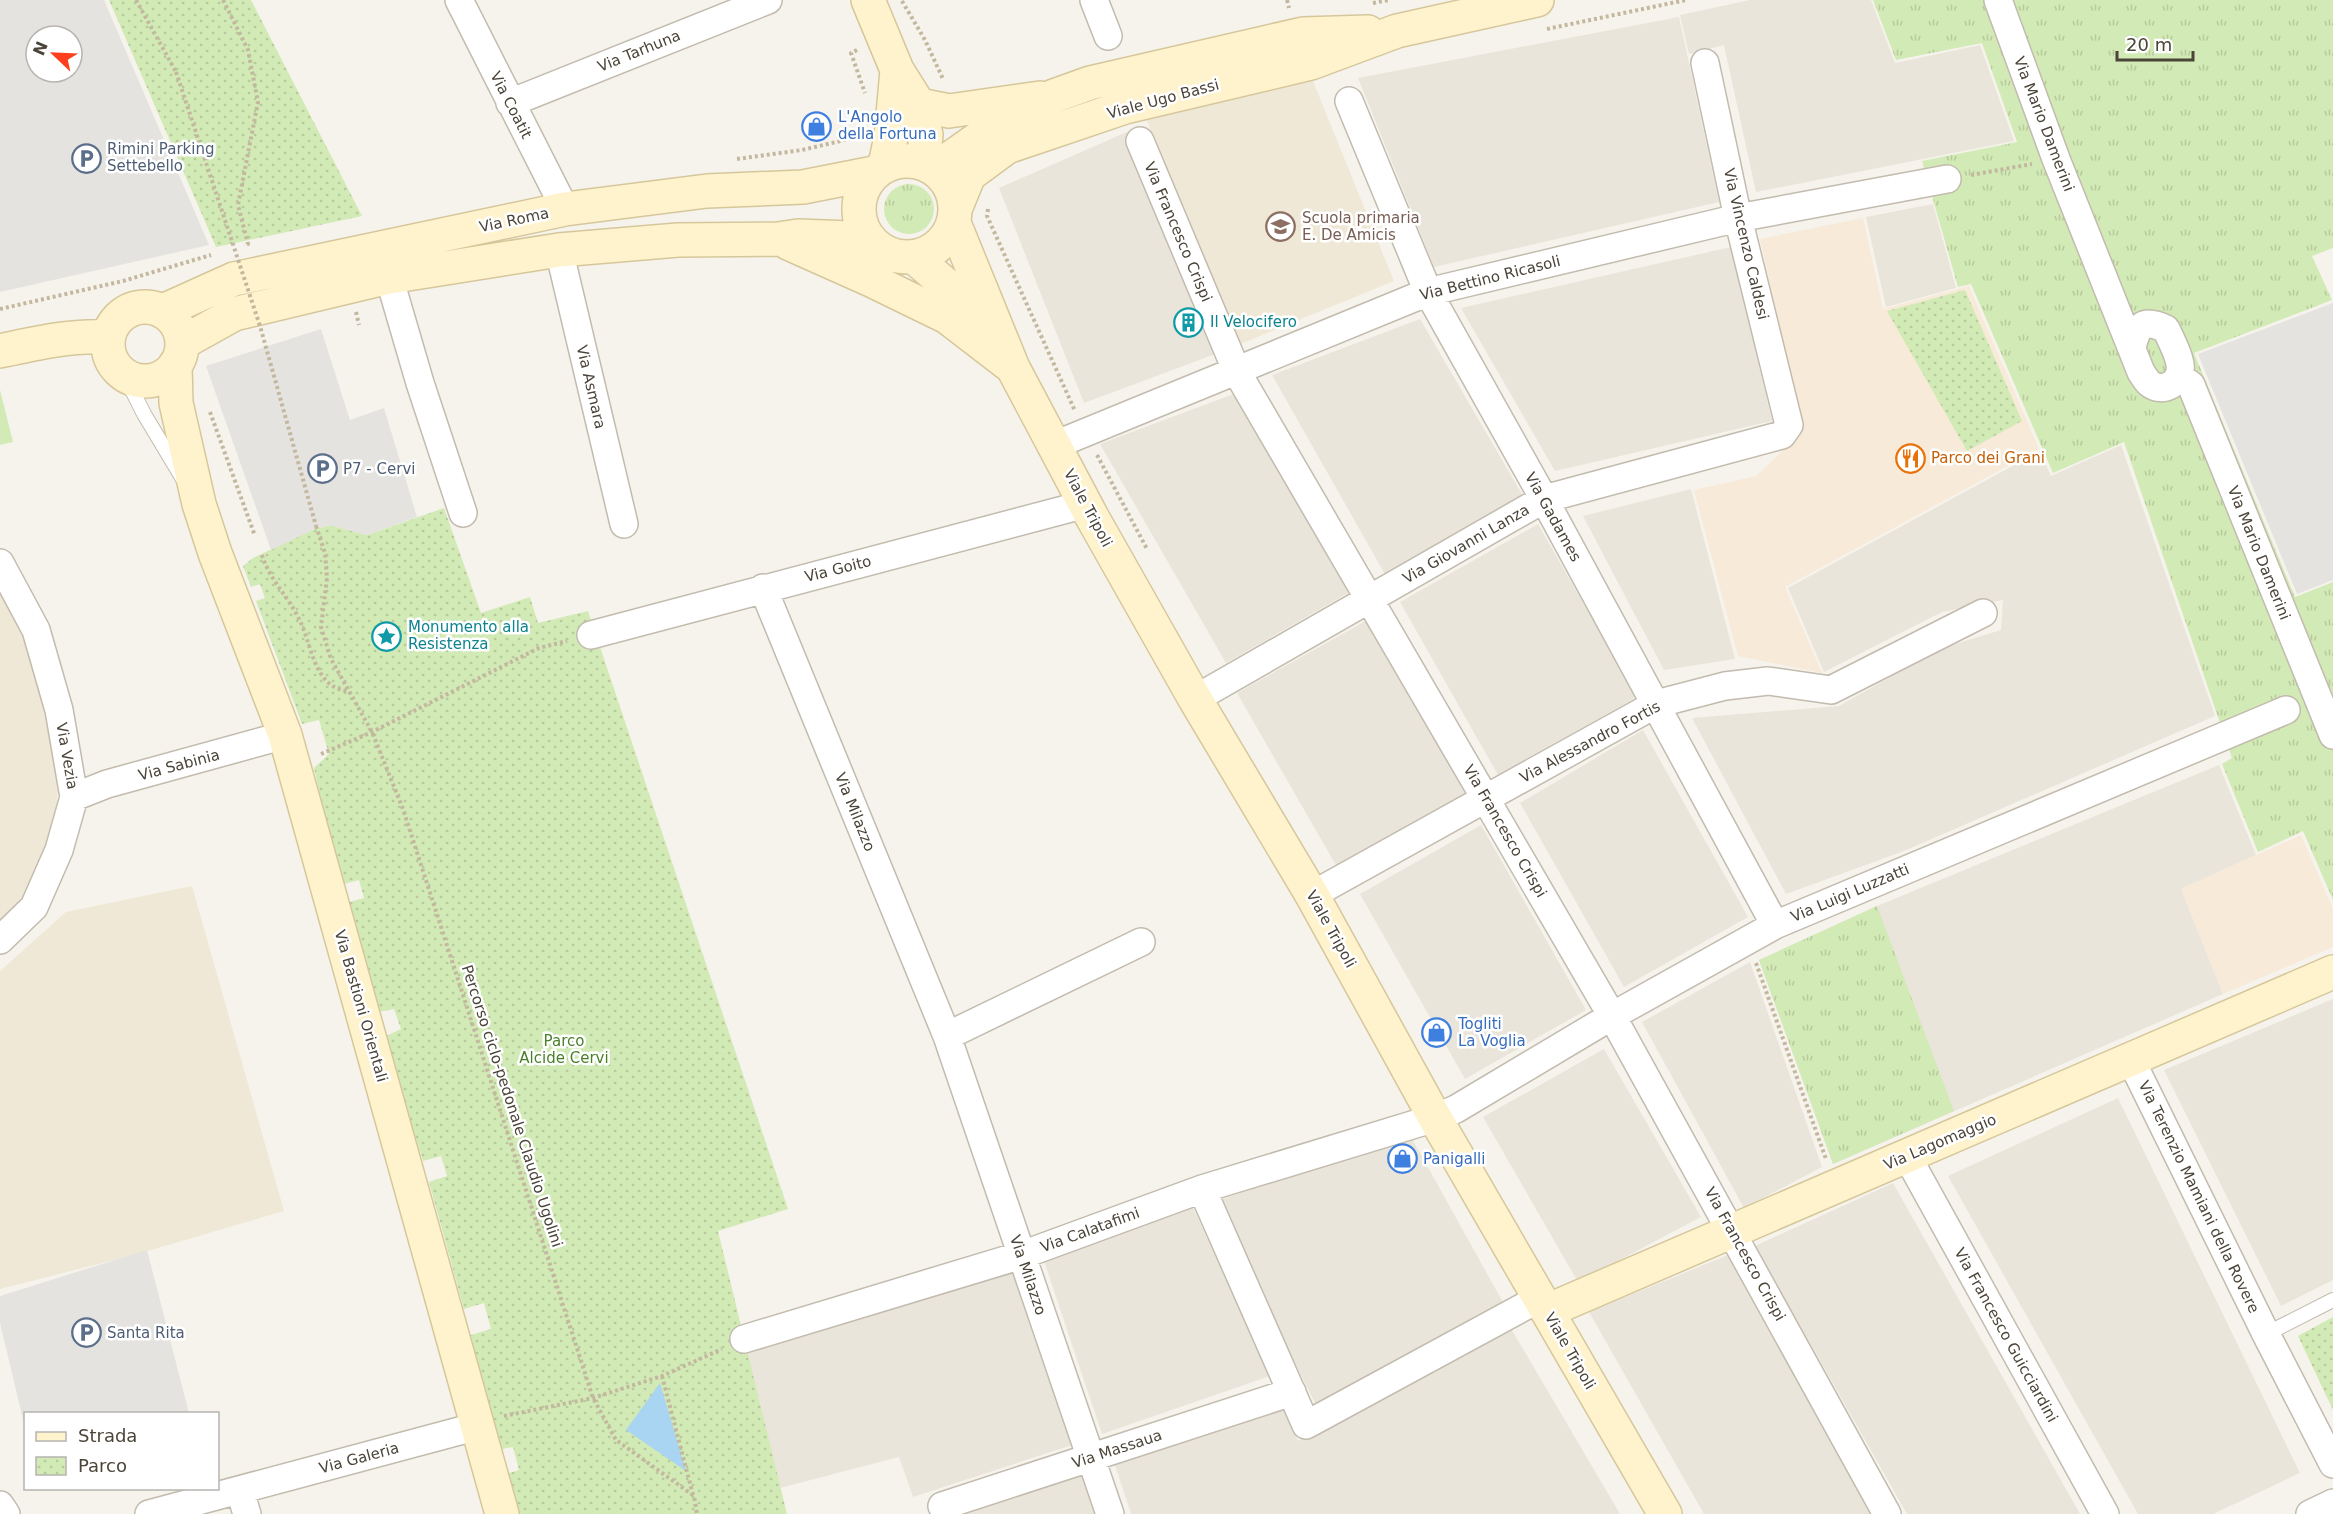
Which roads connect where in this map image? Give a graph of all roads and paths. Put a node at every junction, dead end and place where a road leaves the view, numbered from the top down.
1 (136, 0) edge
2 (223, 0) edge
3 (459, 0) edge
4 (768, 0) edge
5 (868, 0) edge
6 (902, 0) edge
7 (1094, 0) edge
8 (1537, 0) edge
9 (1998, 0) edge
10 (1397, 31) junction
11 (1108, 36) dead end
12 (851, 53) dead end
13 (1705, 63) dead end
14 (897, 70) junction
15 (947, 88) dead end
16 (1054, 96) junction
17 (1349, 101) dead end
18 (510, 103) junction
19 (868, 104) dead end
20 (919, 105) junction
21 (867, 127) dead end
22 (1140, 141) dead end
23 (802, 150) dead end
24 (2056, 159) junction
25 (929, 166) junction
26 (880, 169) junction
27 (1947, 179) joint
28 (564, 209) junction
29 (955, 215) junction
30 (1738, 218) junction
31 (778, 239) junction
32 (877, 247) junction
33 (559, 250) junction
34 (225, 251) dead end
35 (214, 254) dead end
36 (914, 257) junction
37 (389, 277) junction
38 (1428, 292) junction
39 (0, 309) edge
40 (163, 311) junction
41 (266, 331) dead end
42 (257, 334) dead end
43 (108, 337) junction
44 (2132, 347) junction
45 (0, 351) edge
46 (179, 354) junction
47 (1007, 354) junction
48 (1237, 372) junction
49 (123, 374) junction
50 (2179, 376) junction
51 (207, 403) dead end
52 (1789, 425) joint
53 (1055, 445) junction
54 (1544, 499) junction
55 (199, 504) junction
56 (1086, 504) junction
57 (463, 513) dead end
58 (624, 524) dead end
59 (255, 536) dead end
60 (262, 555) dead end
61 (0, 563) edge
62 (763, 588) junction
63 (1370, 600) junction
64 (1983, 613) dead end
65 (591, 635) joint
66 (349, 691) junction
67 (1195, 699) junction
68 (1656, 704) junction
69 (2286, 711) dead end
70 (372, 732) junction
71 (285, 735) junction
72 (2333, 735) edge
73 (319, 755) dead end
74 (74, 797) junction
75 (1487, 798) junction
76 (1312, 894) junction
77 (1774, 925) junction
78 (1748, 939) junction
79 (0, 940) edge
80 (1141, 942) dead end
81 (2333, 972) edge
82 (1612, 1016) junction
83 (948, 1036) junction
84 (2131, 1060) junction
85 (1435, 1118) junction
86 (1907, 1156) junction
87 (1836, 1187) junction
88 (1202, 1189) junction
89 (1732, 1231) junction
90 (1022, 1255) junction
91 (2333, 1300) edge
92 (1543, 1305) junction
93 (2266, 1334) junction
94 (744, 1339) joint
95 (663, 1376) junction
96 (1292, 1392) junction
97 (593, 1398) junction
98 (478, 1426) junction
99 (1090, 1458) junction
100 (2333, 1464) edge
101 (694, 1496) junction
102 (243, 1502) edge
103 (2333, 1503) edge
104 (942, 1506) dead end
105 (149, 1514) edge
106 (502, 1514) edge
107 (697, 1514) edge
108 (1110, 1514) edge
109 (1665, 1514) edge
110 (1887, 1514) edge
111 (2105, 1514) edge
112 (2310, 1514) edge

1 - 66 path, Percorso ciclo-pedonale Claudio Ugolini, bridge
2 - 34 path
3 - 18 street, Via Coatit
4 - 18 street, Via Tarhuna
5 - 14 street
6 - 15 path
7 - 11 street
8 - 10 street, Viale Ugo Bassi
9 - 24 street, Via Mario Damerini
10 - 16 street, Viale Ugo Bassi
10 - 29 street, Viale Ugo Bassi
12 - 19 path
13 - 30 street, Via Vincenzo Caldesi
14 - 20 street
14 - 26 street
16 - 20 street, Viale Ugo Bassi
16 - 25 street, Viale Ugo Bassi
17 - 38 street, Via Gadames
18 - 28 street, Via Coatit
20 - 25 street
21 - 23 path
22 - 48 street, Via Francesco Crispi
24 - 27 path
24 - 44 street, Via Mario Damerini
25 - 26 street
25 - 29 street
26 - 28 street, Via Roma
26 - 32 street
27 - 30 street, Via Bettino Ricasoli
28 - 40 street, Via Roma
29 - 36 street
29 - 47 street, Viale Tripoli
30 - 38 street, Via Bettino Ricasoli
30 - 52 street, Via Vincenzo Caldesi
31 - 32 street
31 - 33 street
31 - 47 street
32 - 36 street
33 - 37 street
33 - 58 street, Via Asmara
35 - 39 path
36 - 47 street, Viale Tripoli
37 - 46 street
37 - 57 street
38 - 48 street, Via Bettino Ricasoli
38 - 54 street, Via Gadames
40 - 43 street
40 - 46 street
41 - 42 path
43 - 45 street
43 - 49 street
44 - 50 street, Via Mario Damerini
44 - 50 street, Via Mario Damerini
46 - 49 street
46 - 55 street, Via Bastioni Orientali
47 - 53 street, Viale Tripoli
48 - 53 street, Via Bettino Ricasoli
48 - 63 street, Via Francesco Crispi
49 - 55 lane, Via Bastioni Orientali
50 - 72 street, Via Mario Damerini
51 - 59 path
52 - 54 street, Via Giovanni Lanza
53 - 56 street, Viale Tripoli
54 - 63 street, Via Giovanni Lanza
54 - 68 street, Via Gadames
55 - 71 street, Via Bastioni Orientali
56 - 62 street, Via Goito
56 - 67 street, Viale Tripoli
60 - 66 path
61 - 74 street, Via Vezia
62 - 65 street, Via Goito
62 - 83 street, Via Milazzo
63 - 67 street, Via Giovanni Lanza
63 - 75 street, Via Francesco Crispi
64 - 68 street, Via Alessandro Fortis
65 - 70 path
66 - 70 path, Percorso ciclo-pedonale Claudio Ugolini
67 - 76 street, Viale Tripoli
68 - 75 street, Via Alessandro Fortis
68 - 77 street, Via Gadames
69 - 77 street, Via Luigi Luzzatti
70 - 73 path
70 - 97 path, Percorso ciclo-pedonale Claudio Ugolini
71 - 74 street, Via Sabinia
71 - 98 street, Via Bastioni Orientali
74 - 79 street, Via Vezia
75 - 76 street, Via Alessandro Fortis
75 - 82 street, Via Francesco Crispi
76 - 85 street, Viale Tripoli
77 - 78 street, Via Luigi Luzzatti
78 - 82 street, Via Luigi Luzzatti
78 - 87 path
80 - 83 street
81 - 84 street, Via Lagomaggio
82 - 85 street, Via Luigi Luzzatti
82 - 89 street, Via Francesco Crispi
83 - 90 street, Via Milazzo
84 - 86 street, Via Lagomaggio
84 - 93 street, Via Terenzio Mamiani della Rovere
85 - 88 street, Via Calatafimi
85 - 92 street, Viale Tripoli
86 - 87 street, Via Lagomaggio
86 - 111 street, Via Francesco Guicciardini
87 - 89 street, Via Lagomaggio
88 - 90 street, Via Calatafimi
88 - 96 street
89 - 92 street, Via Lagomaggio
89 - 110 street, Via Francesco Crispi
90 - 94 street, Via Calatafimi
90 - 99 street, Via Milazzo
91 - 93 lane
92 - 96 street
92 - 109 street, Viale Tripoli
93 - 100 street, Via Terenzio Mamiani della Rovere
94 - 95 path
95 - 97 path
95 - 101 path
96 - 99 street, Via Massaua
97 - 98 path
97 - 101 path, Percorso ciclo-pedonale Claudio Ugolini
98 - 102 street, Via Galeria
98 - 106 street, Via Bastioni Orientali
99 - 104 street, Via Massaua
99 - 108 street, Via Milazzo
101 - 107 path
102 - 105 street, Via Galeria
103 - 112 street

